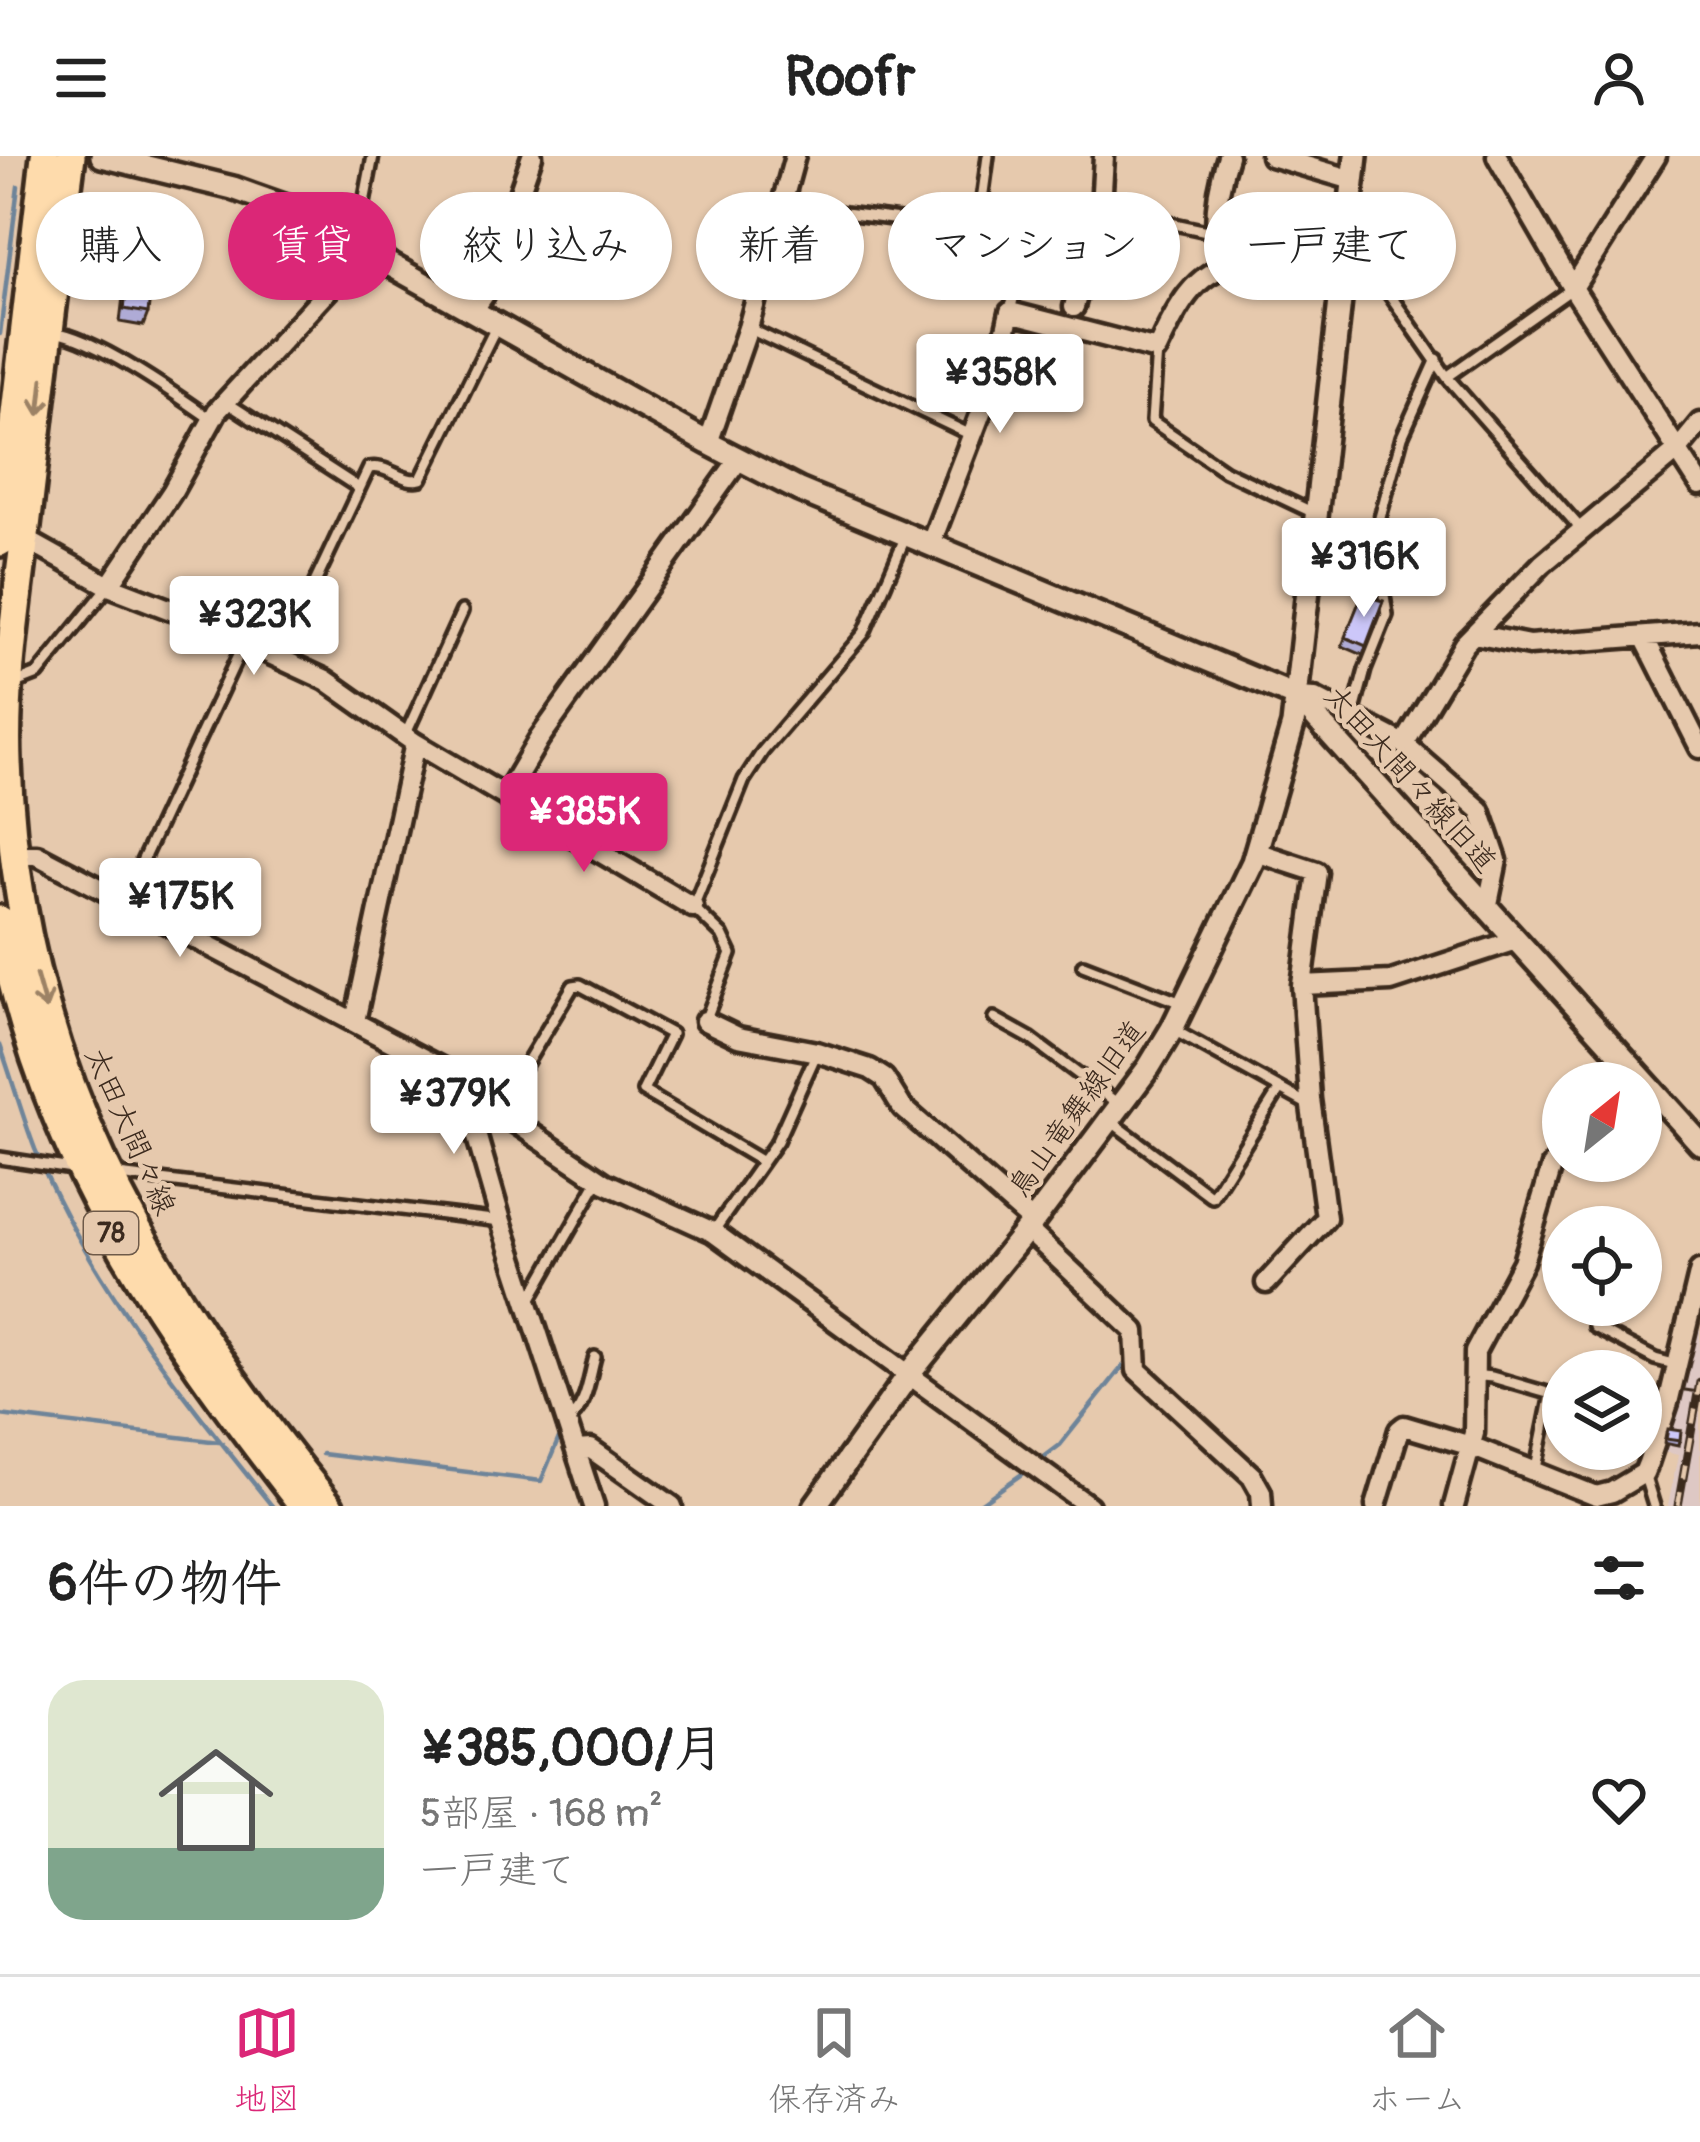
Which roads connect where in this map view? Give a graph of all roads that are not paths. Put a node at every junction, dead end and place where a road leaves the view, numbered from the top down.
1 (45, 156) edge
2 (71, 156) edge
3 (102, 156) edge
4 (373, 156) edge
5 (532, 156) edge
6 (795, 156) edge
7 (988, 156) edge
8 (1104, 156) edge
9 (1228, 156) edge
10 (1271, 156) edge
11 (1355, 156) edge
12 (1497, 156) edge
13 (1656, 156) edge
14 (1353, 180) junction
15 (244, 192) edge
16 (367, 192) edge
17 (786, 192) edge
18 (983, 192) edge
19 (1101, 192) edge
20 (1219, 192) edge
21 (1352, 192) edge
22 (396, 268) edge
23 (1204, 285) edge
24 (1573, 288) junction
25 (315, 300) edge
26 (756, 300) edge
27 (1013, 300) edge
28 (1076, 300) edge
29 (1340, 300) edge
30 (1395, 300) edge
31 (1074, 307) joint
32 (473, 311) junction
33 (1010, 311) junction
34 (497, 325) junction
35 (748, 328) junction
36 (1069, 328) junction
37 (48, 332) junction
38 (1157, 350) junction
39 (1437, 359) junction
40 (1447, 377) junction
41 (226, 402) junction
42 (211, 419) junction
43 (1700, 424) edge
44 (971, 435) junction
45 (708, 443) junction
46 (1677, 452) junction
47 (739, 460) junction
48 (1700, 485) edge
49 (359, 488) junction
50 (1316, 514) junction
51 (1581, 529) junction
52 (907, 532) junction
53 (12, 541) edge
54 (931, 543) junction
55 (109, 586) junction
56 (462, 611) dead end
57 (1700, 632) edge
58 (1474, 634) junction
59 (1644, 637) junction
60 (243, 645) junction
61 (279, 659) junction
62 (10, 684) junction
63 (1297, 697) junction
64 (1352, 719) junction
65 (410, 739) junction
66 (1404, 744) junction
67 (1700, 748) edge
68 (506, 794) junction
69 (1256, 852) junction
70 (13, 855) junction
71 (124, 900) junction
72 (692, 907) junction
73 (1487, 909) junction
74 (0, 920) edge
75 (1516, 940) junction
76 (1083, 965) dead end
77 (1303, 985) junction
78 (1184, 1004) junction
79 (994, 1018) dead end
80 (355, 1021) junction
81 (705, 1022) joint
82 (1172, 1029) junction
83 (817, 1052) junction
84 (1615, 1062) edge
85 (460, 1078) junction
86 (1280, 1089) junction
87 (1311, 1106) junction
88 (499, 1108) junction
89 (1662, 1109) edge
90 (1116, 1113) junction
91 (1700, 1143) edge
92 (0, 1158) edge
93 (761, 1161) junction
94 (78, 1170) junction
95 (108, 1174) junction
96 (599, 1179) junction
97 (1547, 1182) edge
98 (500, 1221) junction
99 (1030, 1226) junction
100 (712, 1232) junction
101 (1700, 1270) edge
102 (1266, 1283) dead end
103 (529, 1301) junction
104 (1594, 1327) dead end
105 (595, 1357) dead end
106 (1678, 1365) junction
107 (910, 1373) junction
108 (1472, 1376) junction
109 (567, 1420) junction
110 (1471, 1446) junction
111 (577, 1450) junction
112 (1644, 1473) junction
113 (1535, 1474) junction
114 (303, 1506) edge
115 (329, 1506) edge
116 (594, 1506) edge
117 (672, 1506) edge
118 (815, 1506) edge
119 (1089, 1506) edge
120 (1262, 1506) edge
121 (1376, 1506) edge
122 (1454, 1506) edge
123 (1654, 1506) edge

1 - 53 main road, 太田大間々線 / 78
2 - 37 main road, 太田大間々線 / 78
3 - 15 street
4 - 16 lane
5 - 32 street
6 - 17 street
7 - 18 lane
8 - 19 street
9 - 20 street
10 - 14 street
11 - 14 street, 太田大間々線旧道
12 - 24 street
13 - 24 street
14 - 21 street, 太田大間々線旧道
22 - 32 street
23 - 38 street
24 - 40 lane
24 - 46 street
25 - 41 street
26 - 35 street
27 - 33 lane
28 - 31 street
29 - 50 street, 太田大間々線旧道
30 - 39 lane
31 - 36 lane
32 - 34 street
33 - 36 street
33 - 44 street
34 - 45 street
34 - 49 lane
35 - 44 lane
35 - 45 street
36 - 38 street
37 - 42 lane
37 -> 53 main road, 太田大間々線 / 78
38 - 50 lane
39 - 40 lane
39 - 64 lane
40 - 51 lane
41 - 42 street
41 - 49 lane
42 - 55 street
43 - 46 street
44 - 54 street
45 - 47 street
46 - 48 street
46 - 51 street
47 - 52 street
47 - 68 street
49 - 61 lane
50 - 63 street, 太田大間々線旧道
51 - 58 street
52 - 54 street
52 - 72 lane
53 - 55 street
53 - 62 main road, 太田大間々線 / 78
54 - 63 street
55 - 60 street
55 - 62 lane
56 - 65 lane
57 - 59 street
58 - 59 street
58 - 66 street
59 - 67 street
60 - 61 street
60 - 71 lane
61 - 65 street
62 - 70 main road, 太田大間々線 / 78
63 - 64 street
63 - 69 street, 鳥山竜舞線旧道
63 - 73 street, 太田大間々線旧道
64 - 66 street
65 - 68 street
65 - 80 street
66 - 73 street
68 - 72 street
69 - 77 street
69 - 78 street, 鳥山竜舞線旧道
70 - 71 street
70 -> 95 main road, 太田大間々線 / 78
71 - 80 street
72 - 81 lane
73 - 75 street, 太田大間々線旧道
74 - 94 main road, 太田大間々線 / 78
75 - 77 street
75 - 84 street, 太田大間々線旧道
76 - 78 lane
77 - 87 street
78 - 82 street, 鳥山竜舞線旧道
79 - 90 lane
80 - 85 street
81 - 83 street
82 - 86 lane
82 - 90 street, 鳥山竜舞線旧道
83 - 93 lane
83 - 99 street
85 - 88 street
85 - 98 street
86 - 87 lane
86 - 90 lane
87 - 102 street
88 - 93 lane
88 - 96 street
89 - 91 street, 太田大間々線旧道
90 - 99 street, 鳥山竜舞線旧道
92 - 94 lane
93 - 100 lane
94 - 95 lane
94 - 114 main road, 太田大間々線 / 78
95 - 98 lane
95 - 115 main road, 太田大間々線 / 78
96 - 100 street
96 - 103 lane
97 - 108 street
98 - 103 street
99 - 107 street, 鳥山竜舞線旧道
99 - 120 street
100 - 107 street
101 - 106 street
103 - 109 street
104 - 106 lane
105 - 109 lane
106 - 112 street
107 - 118 street, 鳥山竜舞線旧道
107 - 119 street
108 - 110 street
108 - 113 lane
109 - 111 street
110 - 113 street
110 - 121 street
110 - 122 street
111 - 116 street
111 - 117 street
112 - 113 street
112 - 123 lane

